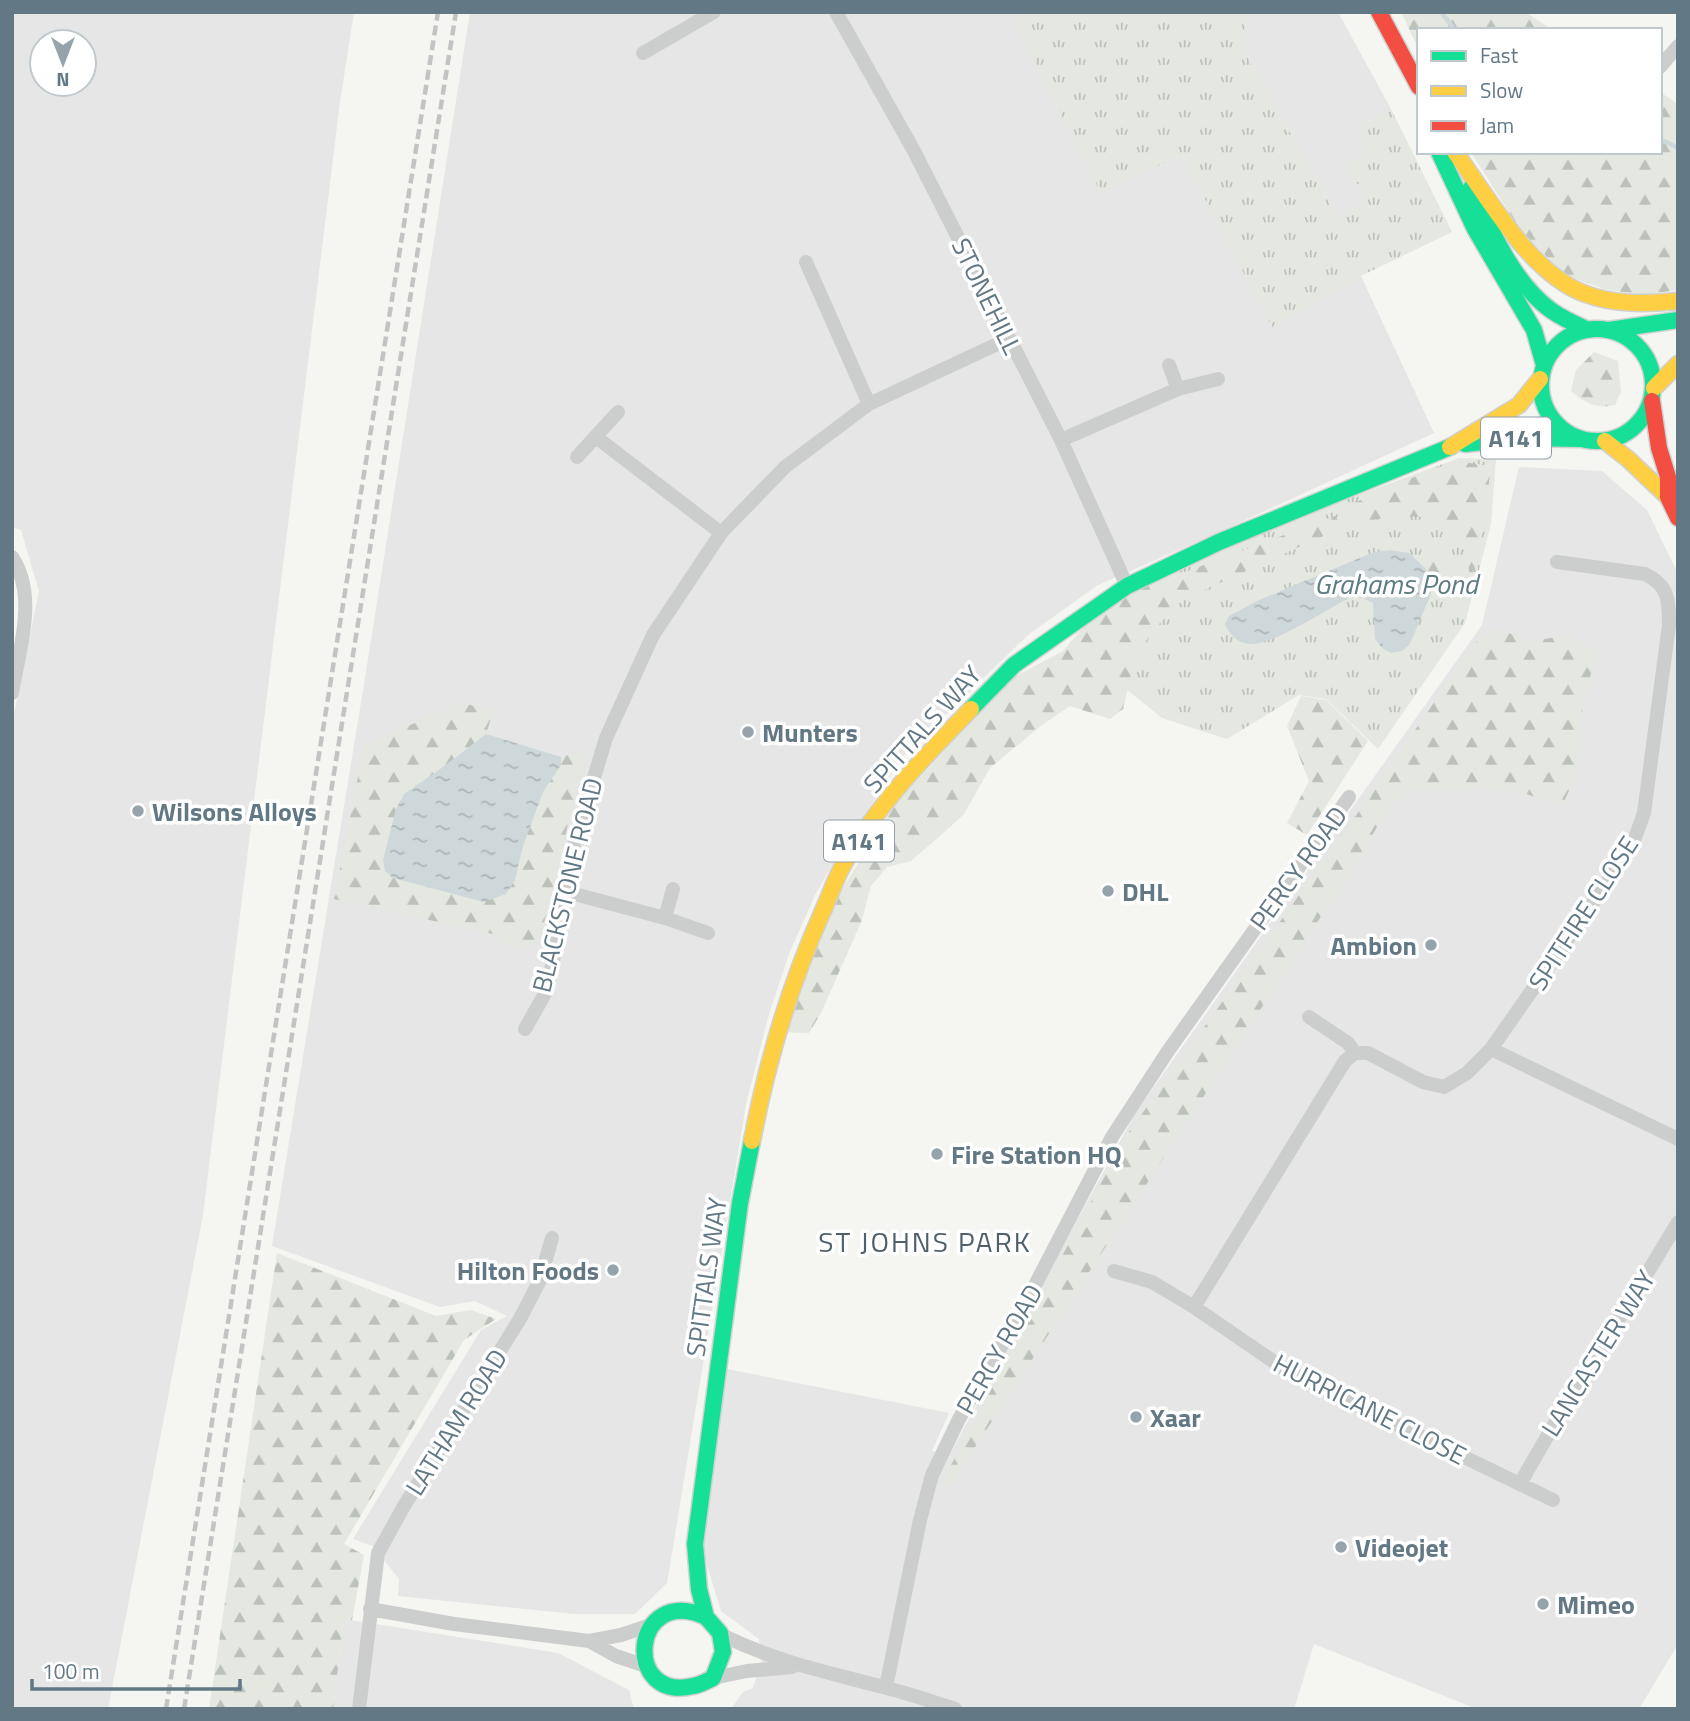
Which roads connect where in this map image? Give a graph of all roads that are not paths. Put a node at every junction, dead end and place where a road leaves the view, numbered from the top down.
1 (714, 12) edge
2 (836, 12) edge
3 (1378, 12) edge
4 (1678, 46) edge
5 (643, 53) dead end
6 (1662, 65) edge
7 (1417, 83) edge
8 (1439, 154) edge
9 (1455, 154) edge
10 (1456, 154) edge
11 (806, 262) dead end
12 (1678, 301) edge
13 (1678, 320) edge
14 (1586, 330) junction
15 (1609, 330) junction
16 (1008, 340) junction
17 (1678, 364) edge
18 (1170, 365) dead end
19 (1542, 372) junction
20 (1218, 379) dead end
21 (1178, 389) junction
22 (1653, 394) junction
23 (869, 404) junction
24 (618, 412) dead end
25 (596, 437) junction
26 (1580, 439) junction
27 (1061, 440) junction
28 (1605, 441) junction
29 (1453, 446) junction
30 (577, 457) dead end
31 (1668, 497) junction
32 (1678, 518) edge
33 (721, 533) junction
34 (12, 557) edge
35 (1557, 562) dead end
36 (1127, 586) junction
37 (12, 693) edge
38 (1349, 797) dead end
39 (673, 889) dead end
40 (567, 892) junction
41 (665, 918) junction
42 (708, 933) dead end
43 (1309, 1017) dead end
44 (525, 1029) dead end
45 (1491, 1049) junction
46 (1354, 1054) junction
47 (1678, 1139) edge
48 (1678, 1222) edge
49 (552, 1238) dead end
50 (1114, 1271) dead end
51 (1194, 1307) junction
52 (1520, 1483) junction
53 (1553, 1500) dead end
54 (695, 1544) junction
55 (681, 1578) dead end
56 (370, 1609) junction
57 (706, 1617) junction
58 (651, 1625) junction
59 (720, 1633) junction
60 (589, 1641) junction
61 (797, 1666) junction
62 (648, 1670) junction
63 (710, 1680) junction
64 (886, 1687) junction
65 (656, 1697) dead end
66 (698, 1700) dead end
67 (359, 1709) edge
68 (955, 1709) edge

1 - 5 street
2 - 16 street, STONEHILL
3 - 7 main road
4 - 6 street
8 - 19 main road
9 - 14 main road
10 - 12 main road
11 - 23 street
13 - 15 main road
14 - 15 main road
14 - 19 main road
15 - 22 main road
16 - 23 street, BLACKSTONE ROAD
16 - 27 street, STONEHILL
17 - 22 main road
18 - 21 street
19 - 26 main road
19 - 29 main road, SPITTALS WAY / A141
20 - 21 street
21 - 27 street
22 - 28 main road
22 - 31 main road
23 - 33 street, BLACKSTONE ROAD
24 - 25 street
25 - 30 street
25 - 33 street
26 - 28 main road
26 - 29 main road, SPITTALS WAY / A141
27 - 36 street, STONEHILL
28 - 31 main road
29 - 36 main road, SPITTALS WAY / A141
31 - 32 main road
33 - 40 street, BLACKSTONE ROAD
34 - 37 street
35 - 45 street, SPITFIRE CLOSE
36 - 54 main road, SPITTALS WAY / A141
38 - 64 street, PERCY ROAD
39 - 41 street
40 - 41 street
40 - 44 street, BLACKSTONE ROAD
41 - 42 street
43 - 46 street, SPITFIRE CLOSE
45 - 46 street, SPITFIRE CLOSE
45 - 47 street
46 - 51 street
48 - 52 street, LANCASTER WAY
49 - 56 street, LATHAM ROAD
50 - 51 street, HURRICANE CLOSE
51 - 52 street, HURRICANE CLOSE
52 - 53 street, HURRICANE CLOSE
54 - 55 main road, A141
54 - 57 main road, A141
56 - 60 street
56 - 67 street, LATHAM ROAD
57 - 58 main road
57 - 59 main road, A141
58 - 60 street
58 - 62 main road
59 - 61 street
59 - 63 main road
60 - 62 street
61 - 63 street
61 - 64 street
62 - 63 main road
62 - 65 main road
63 - 66 main road
64 - 68 street

